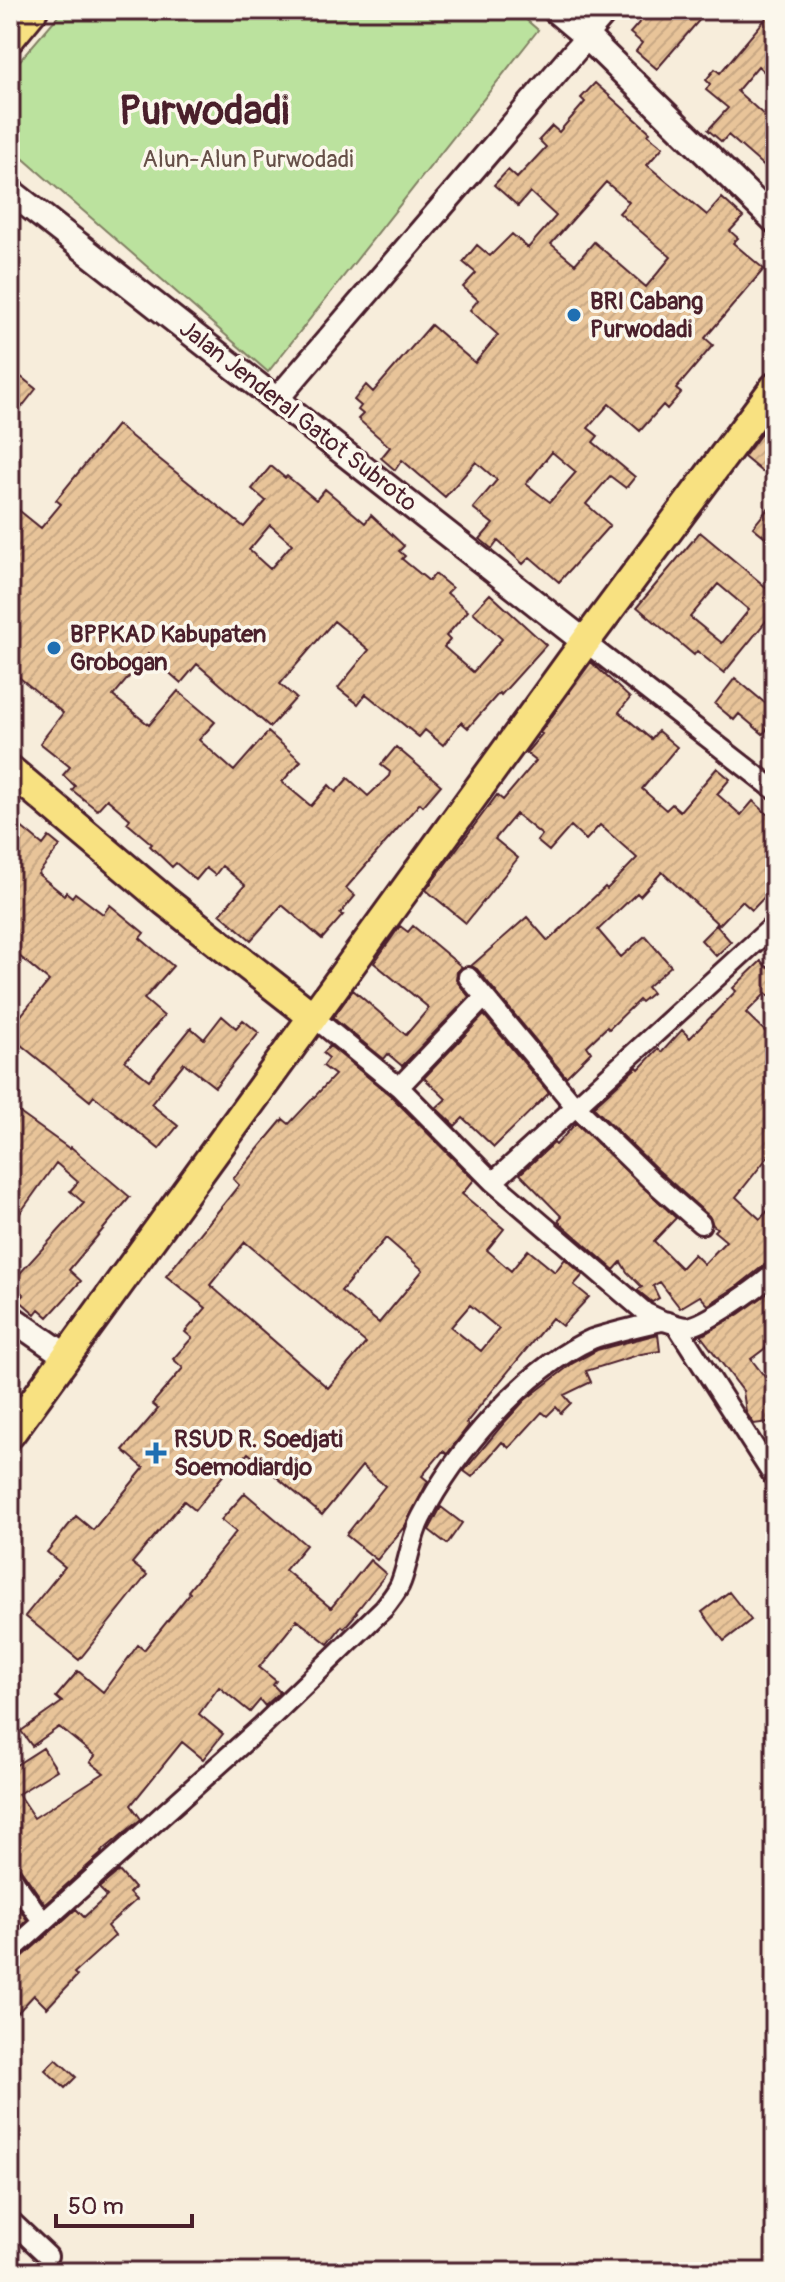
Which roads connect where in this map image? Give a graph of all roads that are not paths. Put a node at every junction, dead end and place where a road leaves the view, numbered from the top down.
1 (33, 10) edge
2 (555, 10) edge
3 (610, 10) edge
4 (587, 37) junction
5 (10, 38) edge
6 (10, 191) edge
7 (775, 221) edge
8 (775, 387) edge
9 (277, 399) junction
10 (585, 642) junction
11 (10, 770) edge
12 (775, 790) edge
13 (772, 933) edge
14 (468, 977) dead end
15 (484, 998) junction
16 (312, 1016) junction
17 (399, 1087) junction
18 (574, 1105) junction
19 (493, 1182) junction
20 (701, 1224) dead end
21 (775, 1272) edge
22 (10, 1317) edge
23 (670, 1323) junction
24 (66, 1356) junction
25 (10, 1434) edge
26 (775, 1479) edge
27 (10, 1875) edge
28 (43, 1922) junction
29 (10, 1952) edge
30 (10, 2220) edge
31 (48, 2256) dead end

1 - 5 main road
2 - 4 main road
3 - 4 street
4 - 7 main road
4 - 9 street
6 - 9 main road, Jalan Jenderal Gatot Subroto
8 - 10 main road
9 - 10 main road, Jalan Jenderal Gatot Subroto
10 - 12 street
10 - 16 main road
11 - 16 main road
13 - 18 street
14 - 15 street
15 - 17 street
15 - 18 street
16 - 17 street
16 - 24 main road
17 - 19 street
18 - 19 street
18 - 20 street
19 - 23 street
21 - 23 street
22 - 24 main road
23 - 26 street
23 - 28 street
24 - 25 main road
27 - 28 street
28 - 29 street
30 - 31 street

